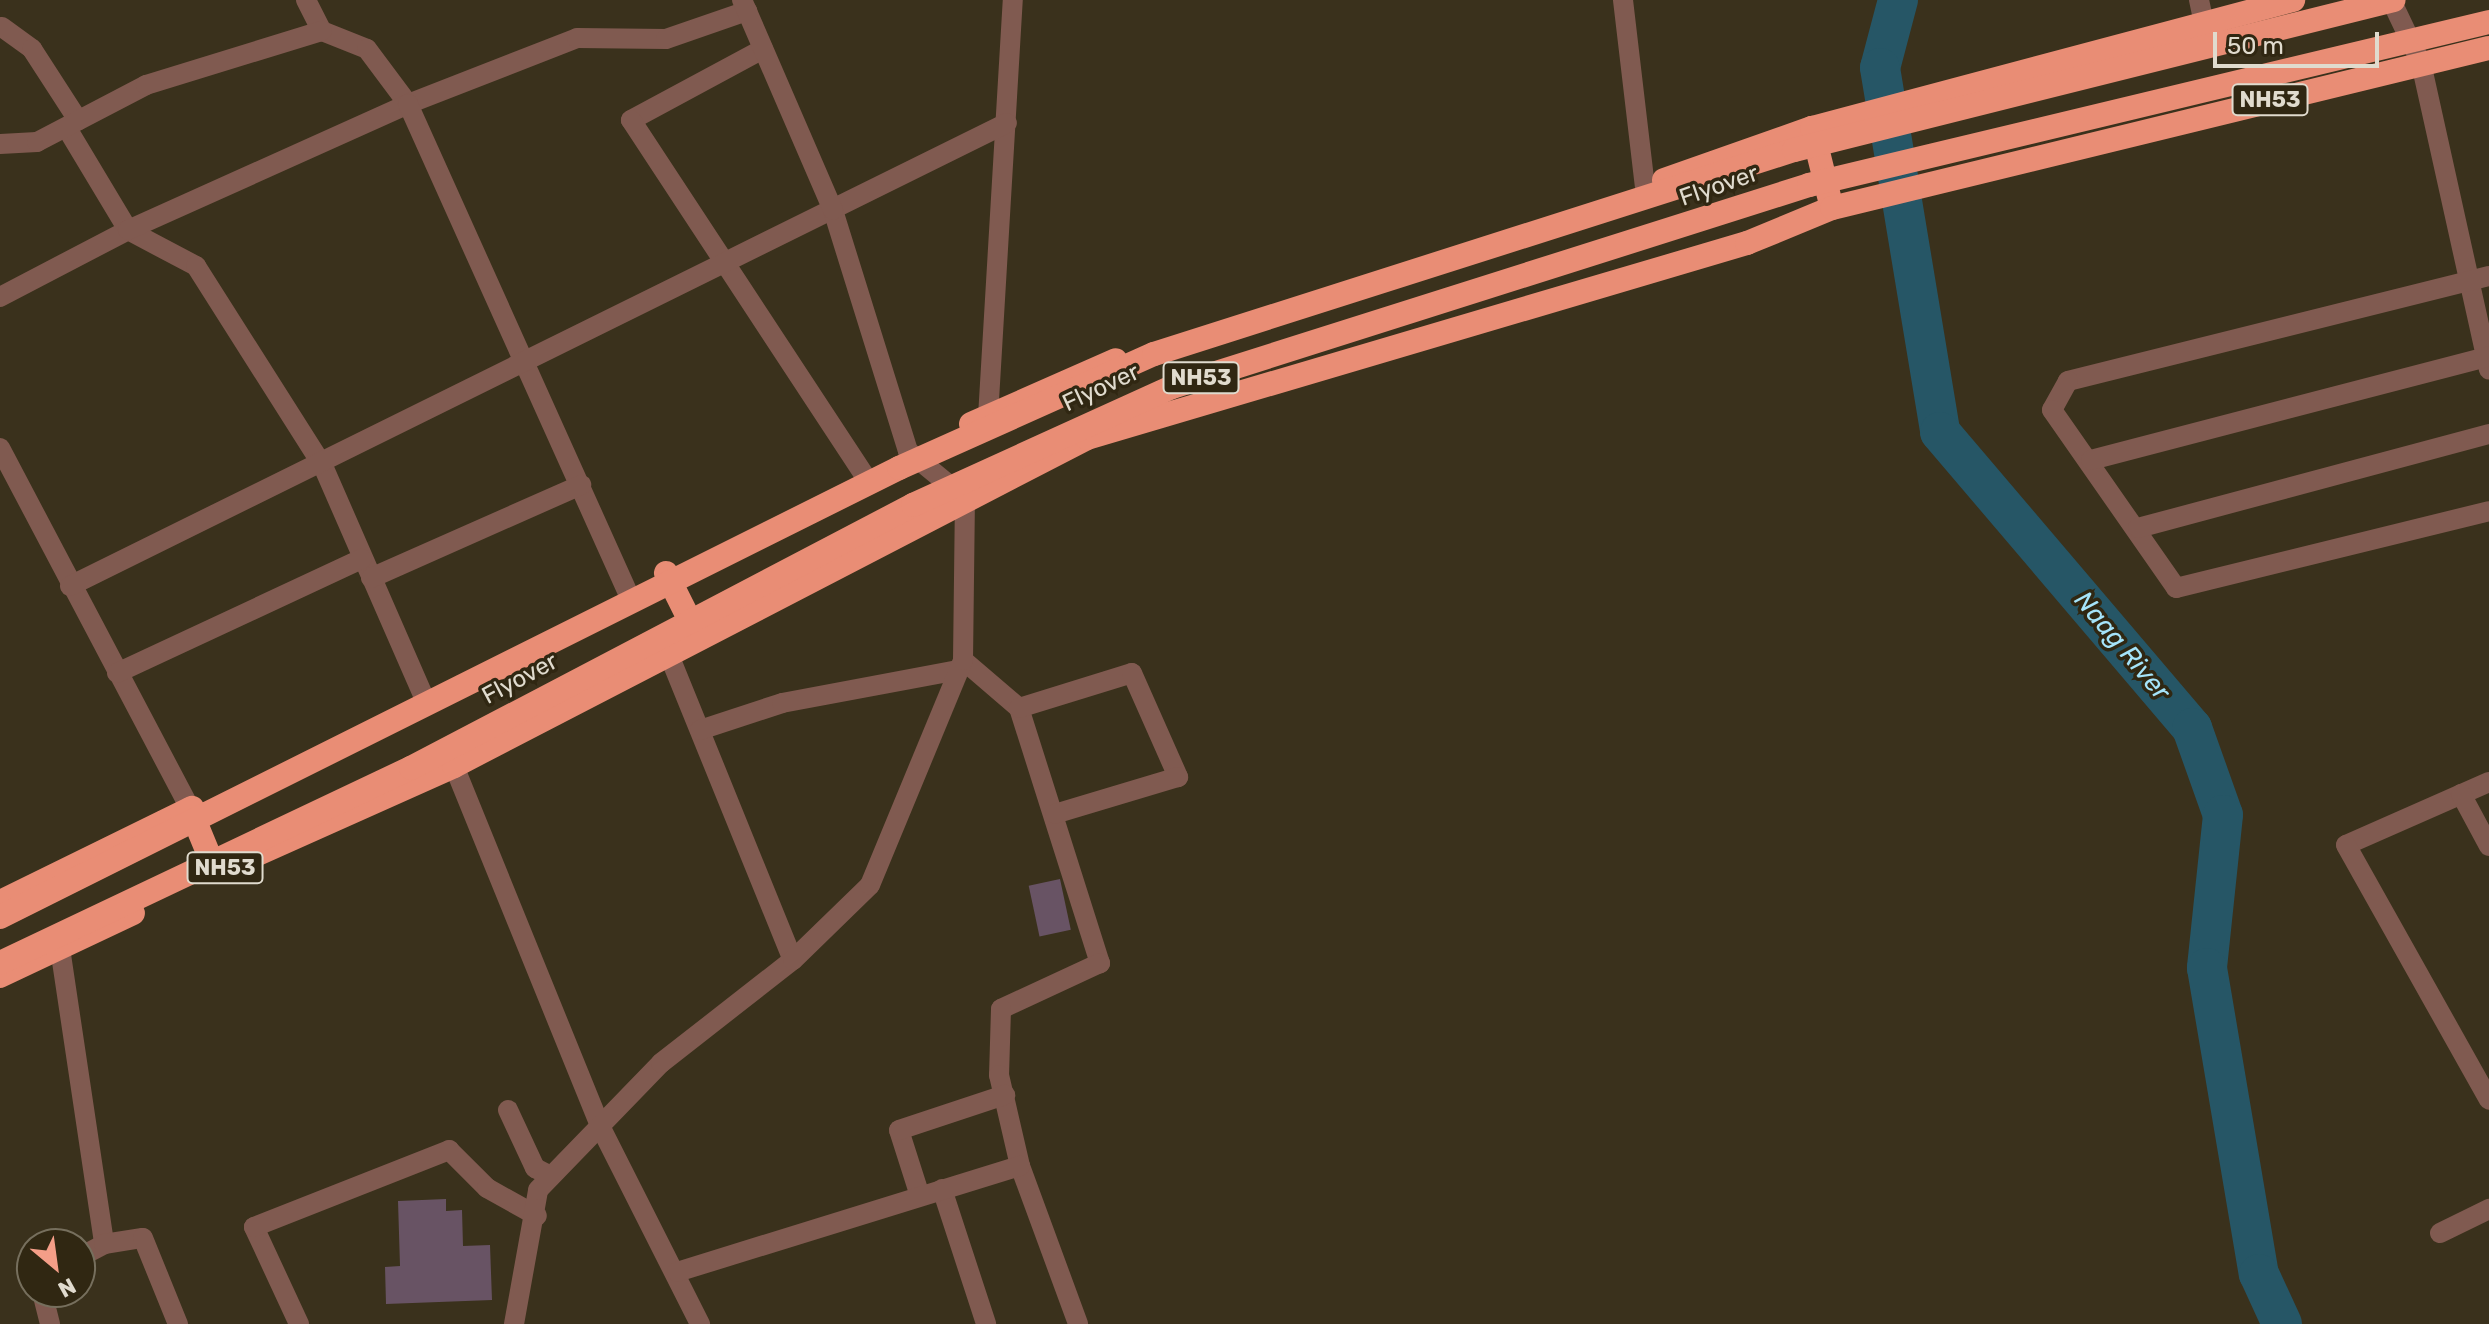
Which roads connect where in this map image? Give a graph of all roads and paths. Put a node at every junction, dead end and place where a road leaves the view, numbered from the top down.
1 (306, 0) edge
2 (1013, 0) edge
3 (1623, 0) edge
4 (2293, 0) edge
5 (2393, 0) edge
6 (744, 6) edge
7 (2201, 9) edge
8 (2489, 22) edge
9 (2, 27) dead end
10 (322, 31) junction
11 (2489, 48) edge
12 (763, 49) junction
13 (2421, 63) junction
14 (408, 104) junction
15 (1007, 123) junction
16 (73, 125) junction
17 (1812, 128) junction
18 (0, 144) edge
19 (1645, 186) junction
20 (1832, 208) junction
21 (833, 210) junction
22 (128, 230) junction
23 (725, 267) junction
24 (2489, 276) edge
25 (2466, 282) junction
26 (0, 297) edge
27 (2488, 361) edge
28 (528, 364) junction
29 (988, 417) junction
30 (2489, 434) edge
31 (908, 451) junction
32 (2, 456) edge
33 (2091, 460) junction
34 (323, 466) junction
35 (865, 476) junction
36 (581, 485) junction
37 (965, 498) junction
38 (2489, 511) edge
39 (2138, 528) junction
40 (366, 568) junction
41 (666, 573) junction
42 (70, 586) junction
43 (628, 593) junction
44 (700, 640) junction
45 (669, 655) junction
46 (961, 665) junction
47 (117, 673) junction
48 (424, 697) junction
49 (1019, 708) junction
50 (700, 730) junction
51 (454, 766) junction
52 (2489, 782) edge
53 (2461, 794) junction
54 (190, 809) junction
55 (1055, 814) junction
56 (2489, 846) edge
57 (216, 872) junction
58 (0, 902) edge
59 (0, 917) edge
60 (60, 948) junction
61 (793, 960) junction
62 (0, 963) edge
63 (0, 976) edge
64 (1005, 1095) junction
65 (2489, 1100) edge
66 (508, 1110) dead end
67 (600, 1126) junction
68 (1020, 1166) junction
69 (551, 1176) junction
70 (942, 1189) junction
71 (920, 1196) junction
72 (2489, 1209) edge
73 (537, 1216) junction
74 (2440, 1233) dead end
75 (104, 1244) junction
76 (96, 1248) edge
77 (677, 1272) junction
78 (178, 1324) edge
79 (299, 1324) edge
80 (514, 1324) edge
81 (700, 1324) edge
82 (986, 1324) edge
83 (1078, 1324) edge

1 - 10 street
2 - 15 street
3 - 19 street
4 - 7 highway, NH53
5 - 13 street
5 - 59 highway, Flyover / NH53, bridge
6 - 12 street
6 - 14 street
7 - 17 highway, NH53
8 - 62 highway, Flyover / NH53, bridge
9 - 16 street
10 - 14 street
10 - 16 street
11 - 13 highway, NH53
12 - 21 street
12 - 23 street
13 - 20 highway, NH53
13 - 25 street
14 - 22 street
14 - 28 street
15 - 21 street
15 - 29 street
16 - 18 street
16 - 22 street
17 - 19 highway, NH53
17 - 20 highway
19 - 29 highway, NH53
20 - 37 highway, NH53
21 - 23 street
21 - 31 street
22 - 26 street
22 - 34 street
23 - 28 street
23 - 35 street
24 - 25 street
25 - 27 street
25 - 33 street
27 - 33 street
28 - 34 street
28 - 36 street
29 - 31 highway, NH53
30 - 39 street
31 - 35 highway, NH53
31 - 37 street
32 - 42 street
33 - 39 street
34 - 40 street
34 - 42 street
35 - 41 highway, NH53
36 - 40 street
36 - 43 street
37 - 44 highway, NH53
37 - 46 street
38 - 39 street
40 - 47 street
40 - 48 street
41 - 43 highway, NH53
41 - 44 highway
42 - 47 street
43 - 48 highway, NH53
44 - 45 highway, NH53
45 - 50 street
45 - 51 highway, NH53
46 - 49 street
46 - 50 street
46 - 61 street
47 - 54 street
48 - 54 highway, NH53
49 - 55 street
49 - 55 street
50 - 61 street
51 - 57 highway, NH53
51 - 67 street
52 - 53 street
53 - 56 street
53 - 65 street
54 - 57 highway
54 - 58 highway, NH53
55 - 64 street
57 - 60 highway, NH53
60 - 63 highway, NH53
60 - 75 street
61 - 67 street
64 - 68 street
64 - 71 street
66 - 69 street
67 - 69 street
67 - 77 street
68 - 70 street
68 - 83 street
69 - 73 street
70 - 71 street
70 - 82 street
71 - 77 street
72 - 74 street
73 - 79 street
73 - 80 street
75 - 76 street
75 - 78 street
77 - 81 street

